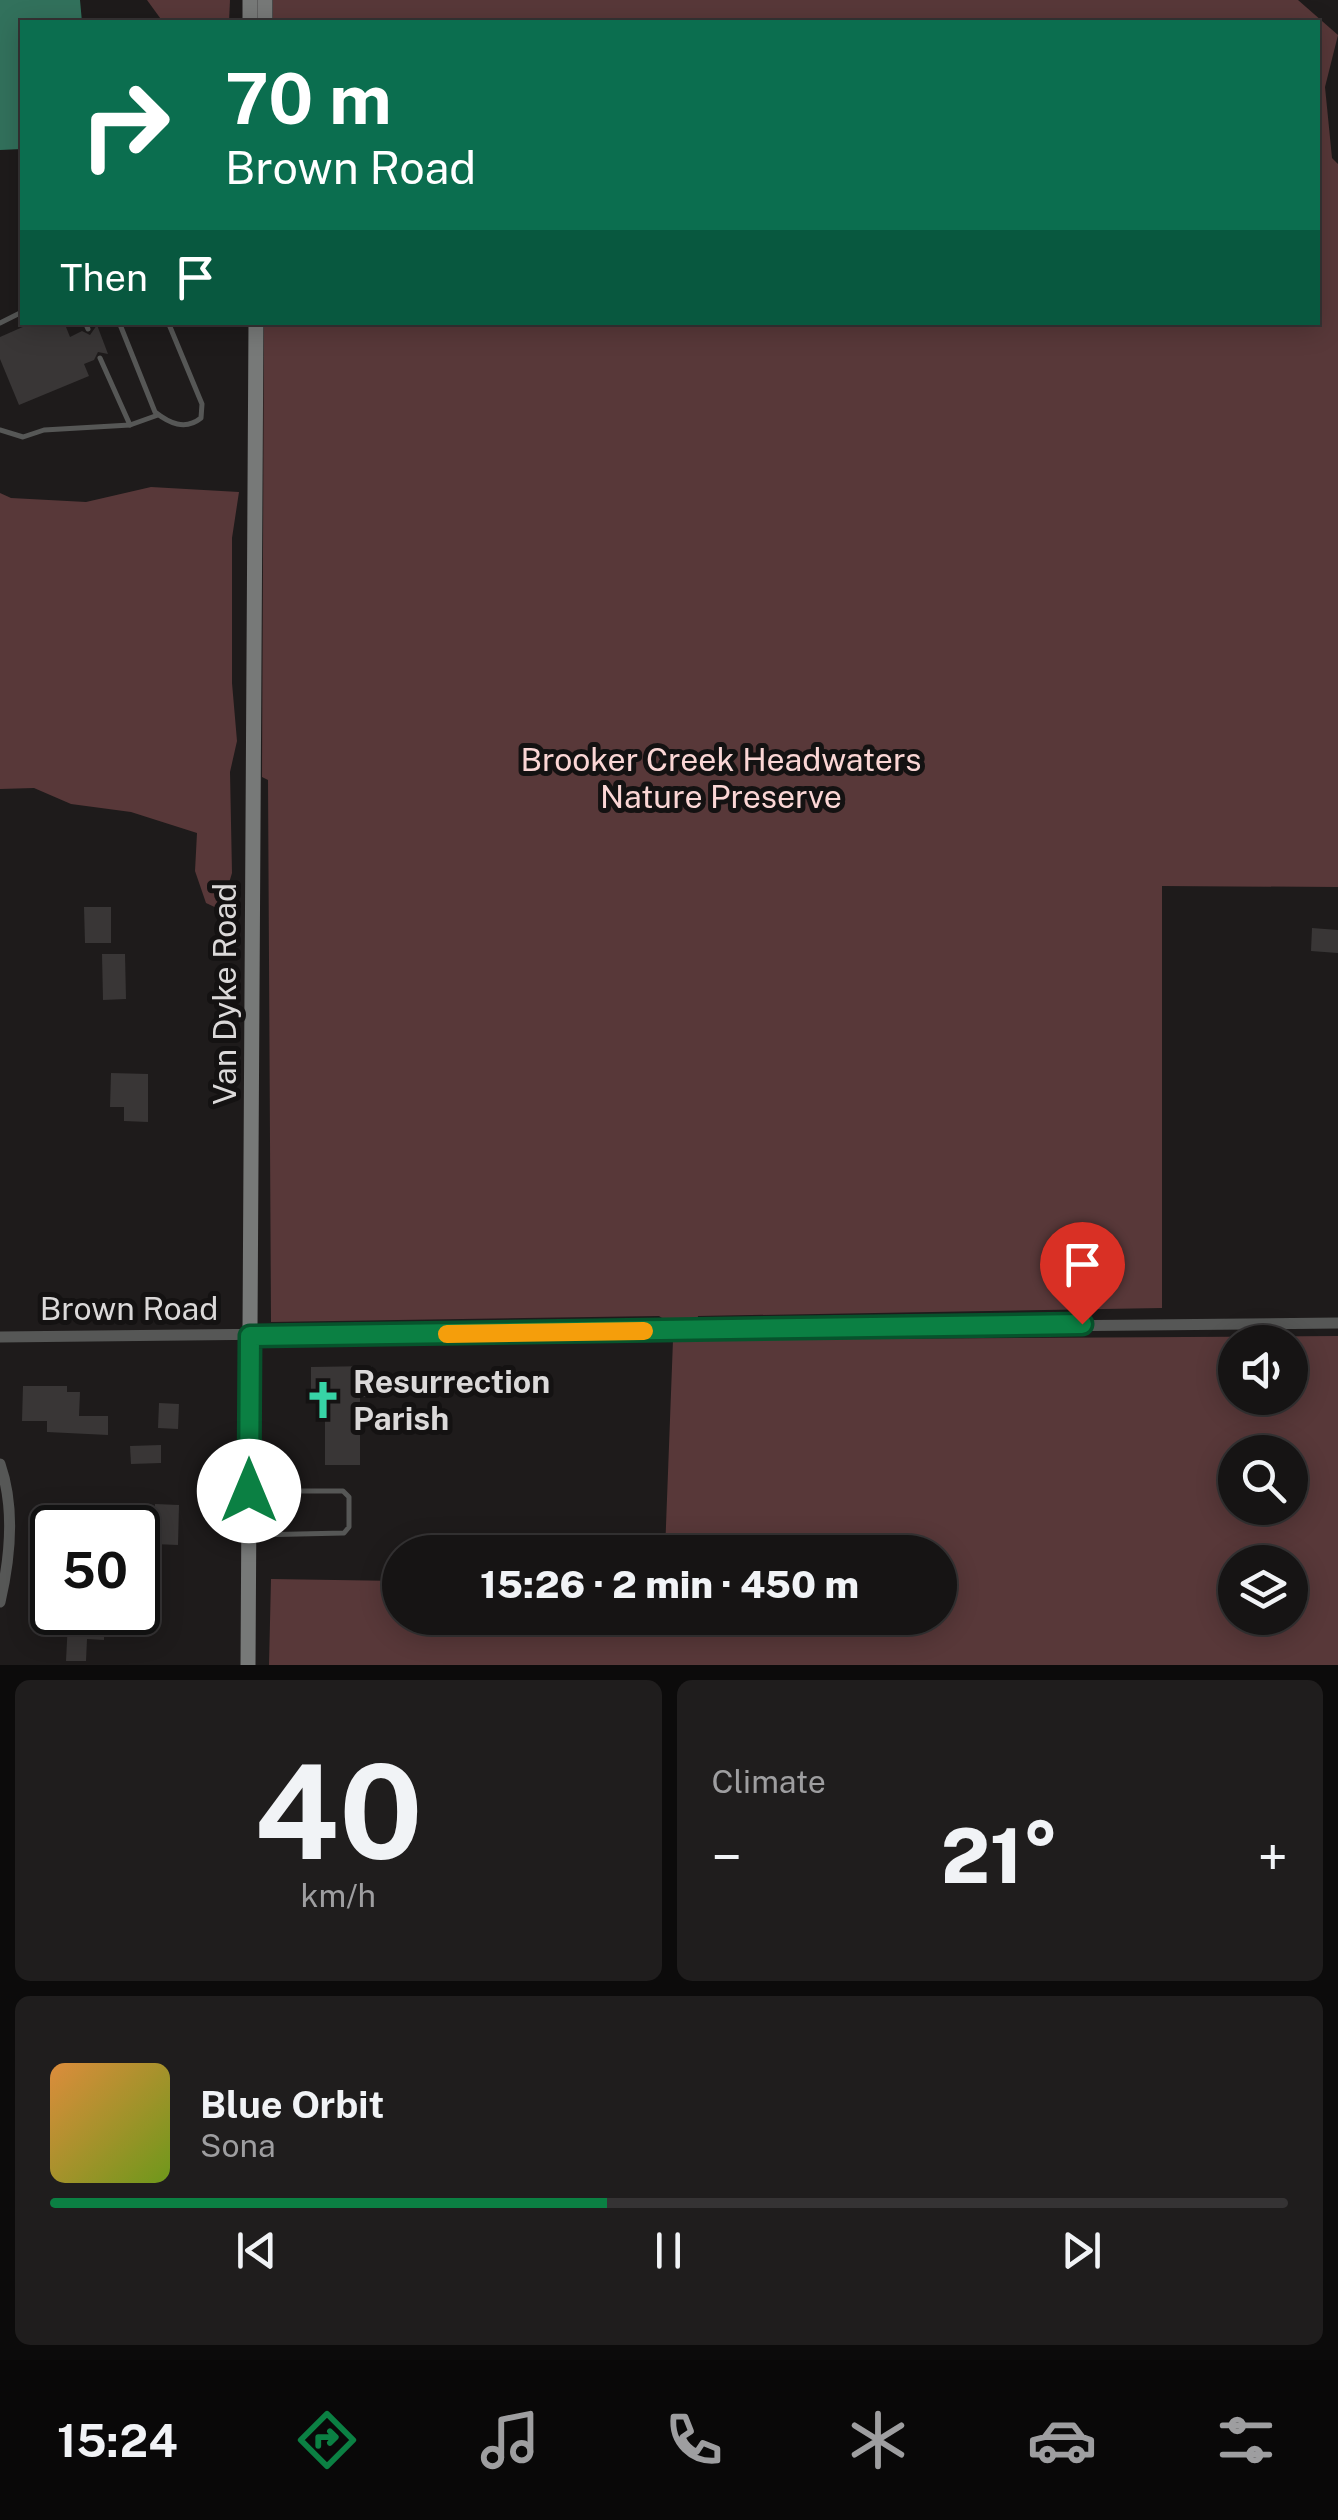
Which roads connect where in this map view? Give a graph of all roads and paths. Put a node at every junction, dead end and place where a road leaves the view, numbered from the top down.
1 (120, 325) edge
2 (169, 325) edge
3 (256, 325) edge
4 (100, 358) dead end
5 (158, 415) junction
6 (130, 425) junction
7 (0, 430) edge
8 (1338, 1323) edge
9 (250, 1336) junction
10 (0, 1337) edge
11 (0, 1464) edge
12 (249, 1491) junction
13 (249, 1535) junction
14 (0, 1602) edge
15 (248, 1665) edge

1 - 5 lane
2 - 5 lane
3 - 9 main road, Van Dyke Road
4 - 6 lane
5 - 6 lane
6 - 7 lane
8 - 9 street, Brown Road
9 - 10 street, Brown Road
9 - 12 main road, Van Dyke Road
11 - 14 street
12 - 13 main road, Van Dyke Road
12 - 13 lane
13 - 15 main road, Van Dyke Road

